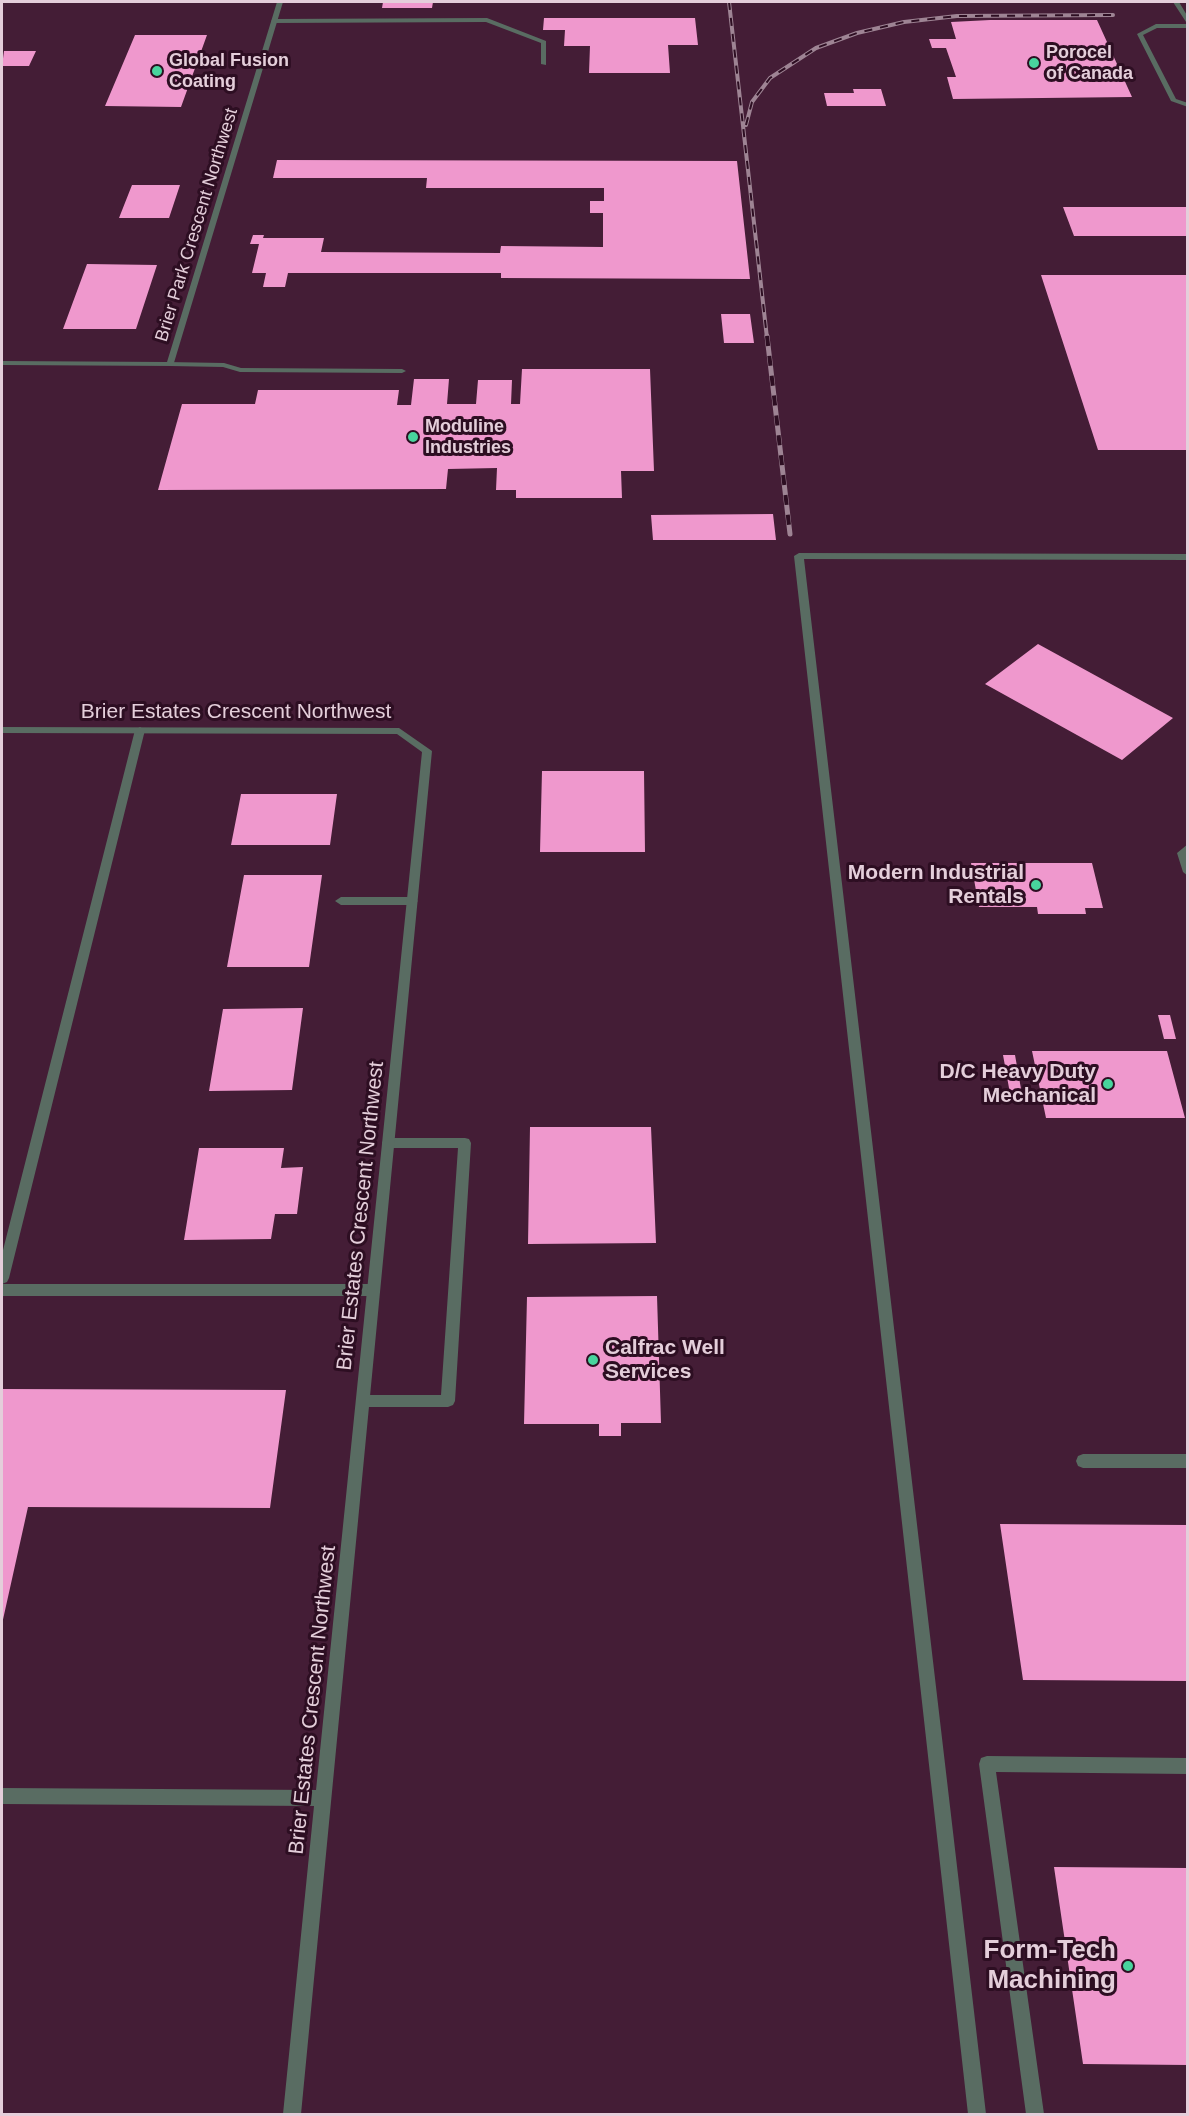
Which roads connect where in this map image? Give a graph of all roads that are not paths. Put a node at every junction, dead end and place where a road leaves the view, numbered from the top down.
1 (280, 2) edge
2 (1176, 2) edge
3 (274, 21) junction
4 (1188, 25) edge
5 (544, 64) dead end
6 (1188, 105) edge
7 (2, 363) edge
8 (170, 364) junction
9 (402, 371) dead end
10 (1188, 557) edge
11 (2, 730) edge
12 (140, 730) junction
13 (1188, 848) edge
14 (1188, 872) edge
15 (341, 901) dead end
16 (412, 901) junction
17 (388, 1143) junction
18 (2, 1278) edge
19 (2, 1290) edge
20 (374, 1290) junction
21 (363, 1401) junction
22 (1083, 1461) dead end
23 (1188, 1461) edge
24 (1188, 1766) edge
25 (2, 1796) edge
26 (323, 1798) junction
27 (292, 2115) edge
28 (977, 2115) edge
29 (1035, 2115) edge

1 - 3 street, Brier Park Crescent Northwest
2 - 4 street
3 - 5 street
3 - 8 street, Brier Park Crescent Northwest
4 - 6 street
7 - 8 street, Brier Park Crescent Northwest
8 - 9 street
10 - 28 street
11 - 12 street, Brier Estates Crescent Northwest
12 - 16 street, Brier Estates Crescent Northwest
12 - 18 street
13 - 14 street
15 - 16 street
16 - 17 street, Brier Estates Crescent Northwest
17 - 20 street, Brier Estates Crescent Northwest
17 - 21 street
19 - 20 street
20 - 21 street, Brier Estates Crescent Northwest
21 - 26 street, Brier Estates Crescent Northwest
22 - 23 street
24 - 29 street
25 - 26 street
26 - 27 street, Brier Estates Crescent Northwest

